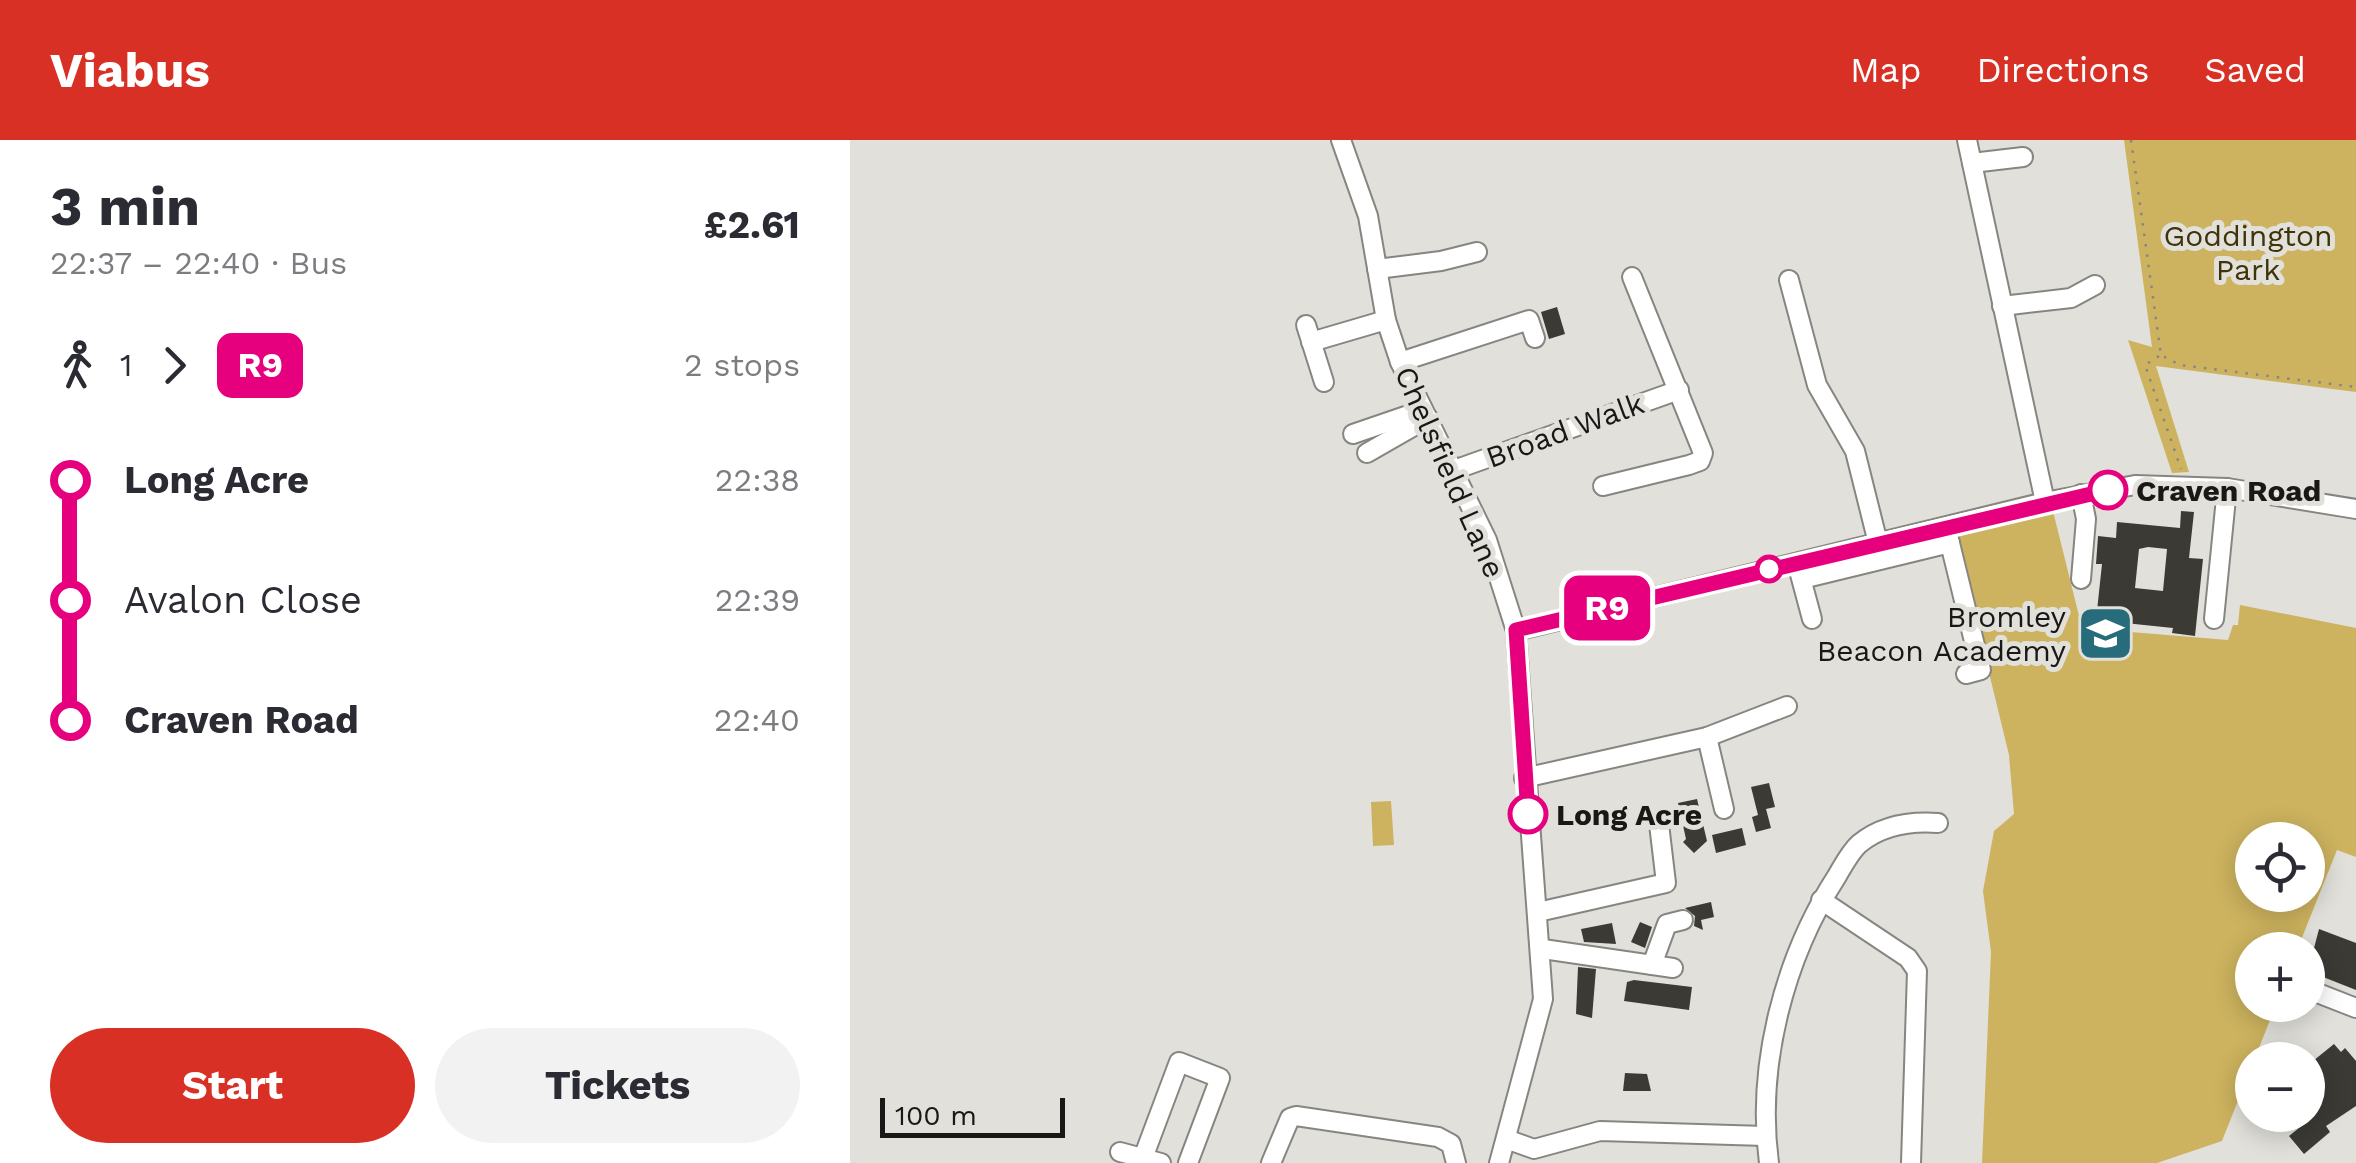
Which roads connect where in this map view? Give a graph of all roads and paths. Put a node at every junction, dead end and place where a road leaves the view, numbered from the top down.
1 (1340, 140) edge
2 (1967, 140) edge
3 (2130, 140) edge
4 (2023, 157) dead end
5 (1972, 163) junction
6 (1477, 252) dead end
7 (1377, 268) junction
8 (1632, 277) dead end
9 (1788, 280) dead end
10 (2095, 285) dead end
11 (2002, 306) junction
12 (1386, 320) junction
13 (1536, 338) dead end
14 (2160, 355) junction
15 (1400, 362) junction
16 (1324, 382) dead end
17 (2356, 387) edge
18 (1679, 390) junction
19 (1426, 414) junction
20 (1354, 434) dead end
21 (1367, 452) dead end
22 (1451, 471) junction
23 (2184, 477) dead end
24 (1602, 486) dead end
25 (2226, 488) junction
26 (2081, 494) junction
27 (2045, 502) junction
28 (2356, 509) edge
29 (1948, 535) junction
30 (1878, 543) junction
31 (1799, 571) junction
32 (2081, 578) dead end
33 (1812, 619) dead end
34 (2214, 619) dead end
35 (1516, 630) junction
36 (1966, 674) dead end
37 (1787, 706) dead end
38 (1707, 737) junction
39 (1524, 778) junction
40 (1724, 809) dead end
41 (1938, 823) dead end
42 (1659, 824) dead end
43 (1821, 900) junction
44 (1538, 912) junction
45 (1683, 920) dead end
46 (1542, 949) junction
47 (1652, 965) junction
48 (1674, 968) dead end
49 (2325, 996) edge
50 (2356, 1008) edge
51 (1765, 1136) junction
52 (1506, 1139) junction
53 (1120, 1152) dead end
54 (1152, 1160) edge
55 (1188, 1163) edge
56 (1271, 1163) edge
57 (1456, 1163) edge
58 (1499, 1163) edge
59 (1769, 1163) edge
60 (1911, 1163) edge

1 - 7 street, Chelsfield Lane
2 - 5 street
3 - 14 path
4 - 5 street
5 - 11 street
6 - 7 street
7 - 12 street, Chelsfield Lane
8 - 18 street, Broad Walk
9 - 30 street
10 - 11 street
11 - 27 street
12 - 15 street, Chelsfield Lane
12 - 16 street
13 - 15 street
14 - 17 path
14 - 23 path
15 - 19 street, Chelsfield Lane
18 - 22 street, Broad Walk
18 - 24 street, Broad Walk
19 - 20 street
19 - 21 street
19 - 22 street, Chelsfield Lane
22 - 35 street, Chelsfield Lane
25 - 26 street
25 - 28 street
25 - 34 street
26 - 27 street
26 - 32 street
27 - 29 street
29 - 30 street
29 - 31 street
29 - 36 street
30 - 31 street
31 - 33 street
31 - 35 street
35 - 39 street, Chelsfield Lane
37 - 38 street
38 - 39 street
38 - 40 street
39 - 44 street, Chelsfield Lane
41 - 43 street
42 - 44 street
43 - 51 street
43 - 60 street
44 - 46 street, Chelsfield Lane
45 - 47 street
46 - 47 street
46 - 52 street, Chelsfield Lane
47 - 48 street
49 - 50 street
51 - 52 street
51 - 59 street
52 - 58 street, Chelsfield Lane
53 - 54 street
54 - 55 street
56 - 57 street

